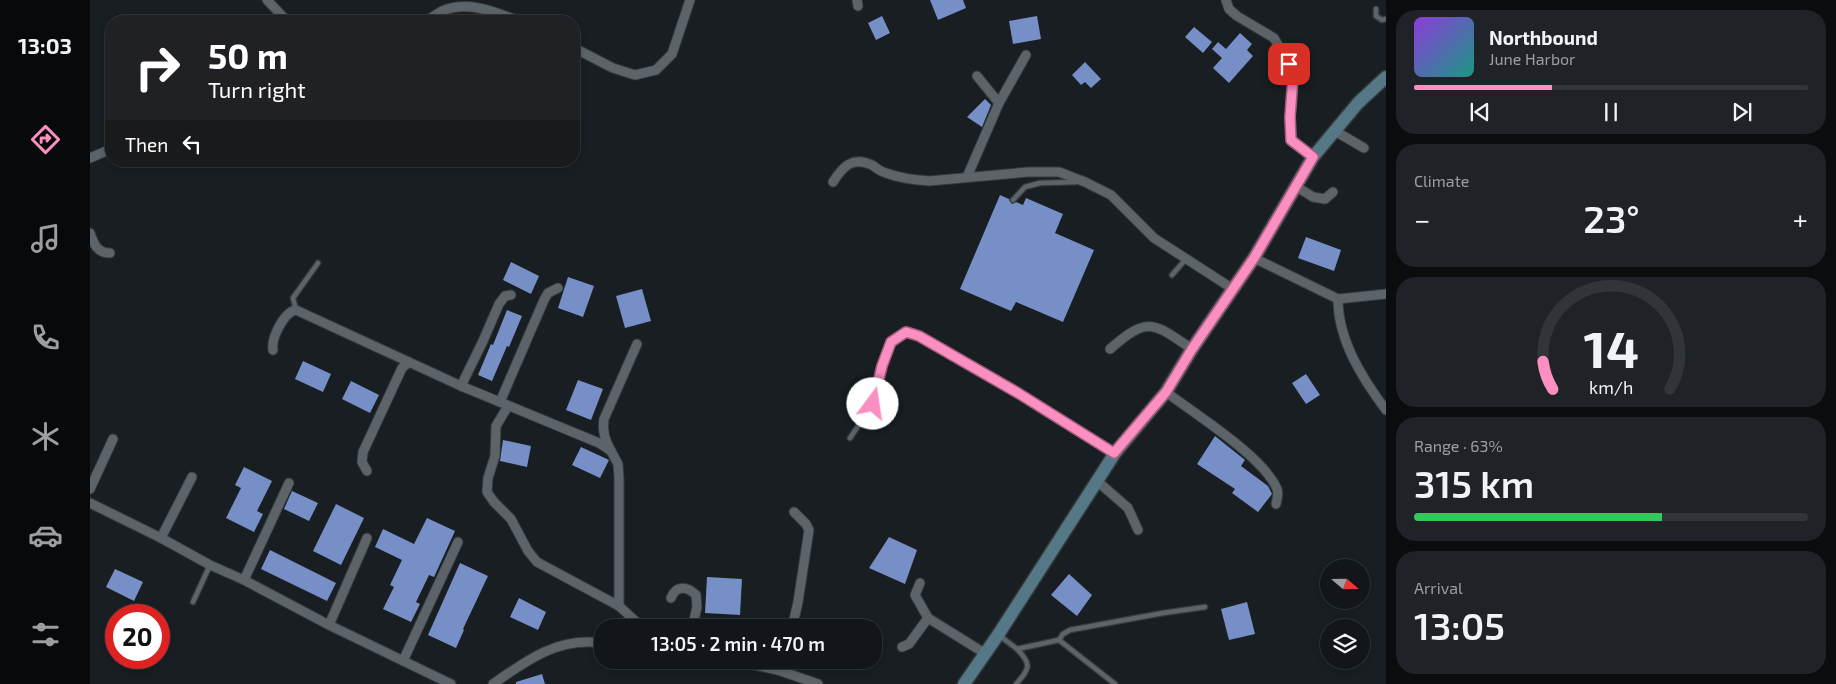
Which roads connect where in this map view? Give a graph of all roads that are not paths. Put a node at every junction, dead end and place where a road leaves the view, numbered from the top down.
1 (267, 0) edge
2 (690, 0) edge
3 (1226, 0) edge
4 (1376, 9) dead end
5 (281, 15) edge
6 (438, 15) edge
7 (502, 15) edge
8 (1386, 19) edge
9 (580, 51) edge
10 (1026, 55) dead end
11 (977, 76) dead end
12 (1386, 77) edge
13 (999, 103) junction
14 (1335, 131) junction
15 (1364, 148) dead end
16 (105, 152) edge
17 (1313, 157) junction
18 (90, 158) edge
19 (967, 178) junction
20 (833, 182) dead end
21 (1085, 182) junction
22 (1297, 187) junction
23 (1333, 192) dead end
24 (1013, 200) dead end
25 (90, 233) edge
26 (110, 253) dead end
27 (1186, 258) junction
28 (1254, 258) junction
29 (318, 263) dead end
30 (1172, 275) dead end
31 (558, 288) dead end
32 (1233, 288) junction
33 (1386, 294) edge
34 (511, 295) dead end
35 (1338, 299) junction
36 (296, 310) junction
37 (638, 344) dead end
38 (1110, 349) dead end
39 (1192, 349) junction
40 (273, 350) dead end
41 (409, 362) junction
42 (460, 386) junction
43 (1166, 392) junction
44 (504, 404) junction
45 (1386, 410) edge
46 (850, 438) dead end
47 (113, 439) dead end
48 (611, 451) junction
49 (1114, 453) junction
50 (367, 471) dead end
51 (192, 477) dead end
52 (1097, 481) junction
53 (289, 483) dead end
54 (90, 490) edge
55 (90, 503) edge
56 (1276, 504) dead end
57 (794, 512) dead end
58 (1138, 530) dead end
59 (161, 538) junction
60 (367, 538) dead end
61 (458, 542) dead end
62 (210, 565) junction
63 (244, 580) junction
64 (920, 583) dead end
65 (671, 598) dead end
66 (193, 602) dead end
67 (619, 606) junction
68 (1205, 607) dead end
69 (928, 618) junction
70 (633, 619) edge
71 (694, 619) edge
72 (794, 619) edge
73 (329, 625) junction
74 (998, 635) junction
75 (1060, 640) junction
76 (594, 642) edge
77 (902, 647) dead end
78 (1017, 649) junction
79 (986, 654) junction
80 (403, 661) junction
81 (773, 669) edge
82 (778, 670) joint
83 (798, 680) edge
84 (451, 684) edge
85 (493, 684) edge
86 (818, 684) edge
87 (964, 684) edge
88 (1016, 684) edge
89 (1114, 684) edge

1 - 5 street
2 - 9 street
3 - 17 street
4 - 8 lane
6 - 7 street
10 - 13 street
11 - 13 street
12 - 14 main road
13 - 19 street
14 - 15 street
14 - 17 main road
16 - 18 street
17 - 22 main road
19 - 20 street
19 - 21 street
21 - 24 lane
21 - 27 street
22 - 23 street
22 - 28 main road
25 - 26 street
27 - 30 lane
27 - 32 street
28 - 32 main road
28 - 35 street
29 - 36 lane
31 - 44 street
32 - 39 main road
33 - 35 street
34 - 42 street
35 - 45 street
36 - 40 street
36 - 41 street
37 - 48 street
38 - 39 street
39 - 43 main road
41 - 42 street
41 - 50 street
42 - 44 street
43 - 49 main road
43 - 56 street
44 - 48 street
44 - 67 street
46 - 49 lane
47 - 54 street
48 - 67 street
49 - 52 main road
51 - 59 street
52 - 58 street
52 - 74 main road
53 - 63 street
55 - 59 street
57 - 72 street
59 - 62 street
60 - 73 street
61 - 80 street
62 - 63 street
62 - 66 lane
63 - 73 street
64 - 69 street
65 - 71 street
67 - 70 street
68 - 75 lane
69 - 77 street
69 - 79 street
73 - 80 street
74 - 78 lane
74 - 79 main road
75 - 78 lane
75 - 89 lane
76 - 85 street
78 - 88 lane
79 - 87 main road
80 - 84 street
81 - 82 street
82 - 83 street
83 - 86 street

